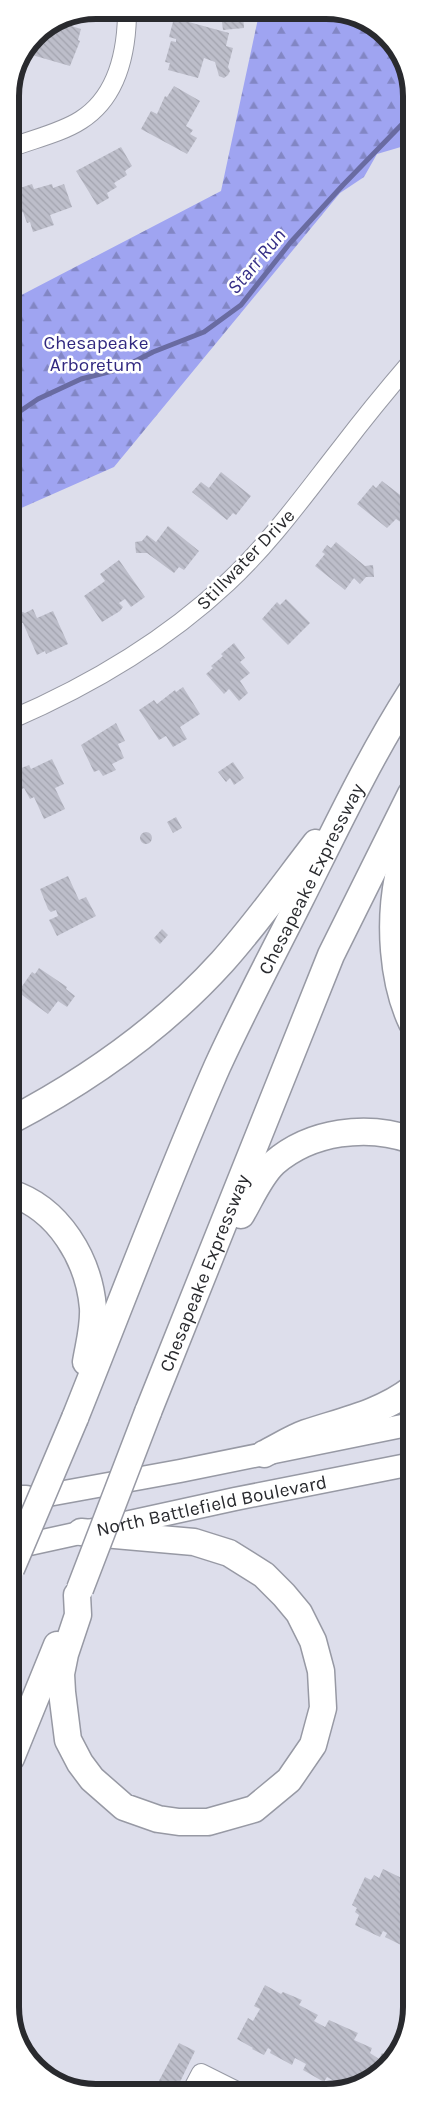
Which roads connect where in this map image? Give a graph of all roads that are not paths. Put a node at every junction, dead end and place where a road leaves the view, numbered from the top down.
1 (128, 19) edge
2 (19, 145) edge
3 (403, 372) edge
4 (403, 706) edge
5 (19, 716) edge
6 (354, 792) junction
7 (403, 812) edge
8 (403, 860) edge
9 (403, 996) edge
10 (19, 1116) edge
11 (403, 1136) edge
12 (19, 1197) edge
13 (183, 1323) junction
14 (403, 1395) edge
15 (75, 1418) junction
16 (403, 1426) edge
17 (264, 1454) junction
18 (403, 1466) edge
19 (19, 1499) edge
20 (81, 1532) junction
21 (19, 1546) edge
22 (19, 1550) edge
23 (78, 1592) junction
24 (19, 1738) edge
25 (195, 2084) edge
26 (224, 2084) edge

1 - 2 street
3 - 5 street, Stillwater Drive
4 - 6 highway, Chesapeake Expressway
6 - 10 highway
6 - 15 highway, Chesapeake Expressway
7 - 13 highway, Chesapeake Expressway
8 - 9 highway
11 - 13 highway
12 - 15 highway
13 - 23 highway, Chesapeake Expressway, bridge
14 - 17 highway
15 - 22 highway, Chesapeake Expressway, bridge
16 - 17 main road, North Battlefield Boulevard
17 - 19 main road, North Battlefield Boulevard
18 - 20 main road, North Battlefield Boulevard
20 - 21 main road, North Battlefield Boulevard
20 - 23 highway
23 - 24 highway, Chesapeake Expressway
25 - 26 street

